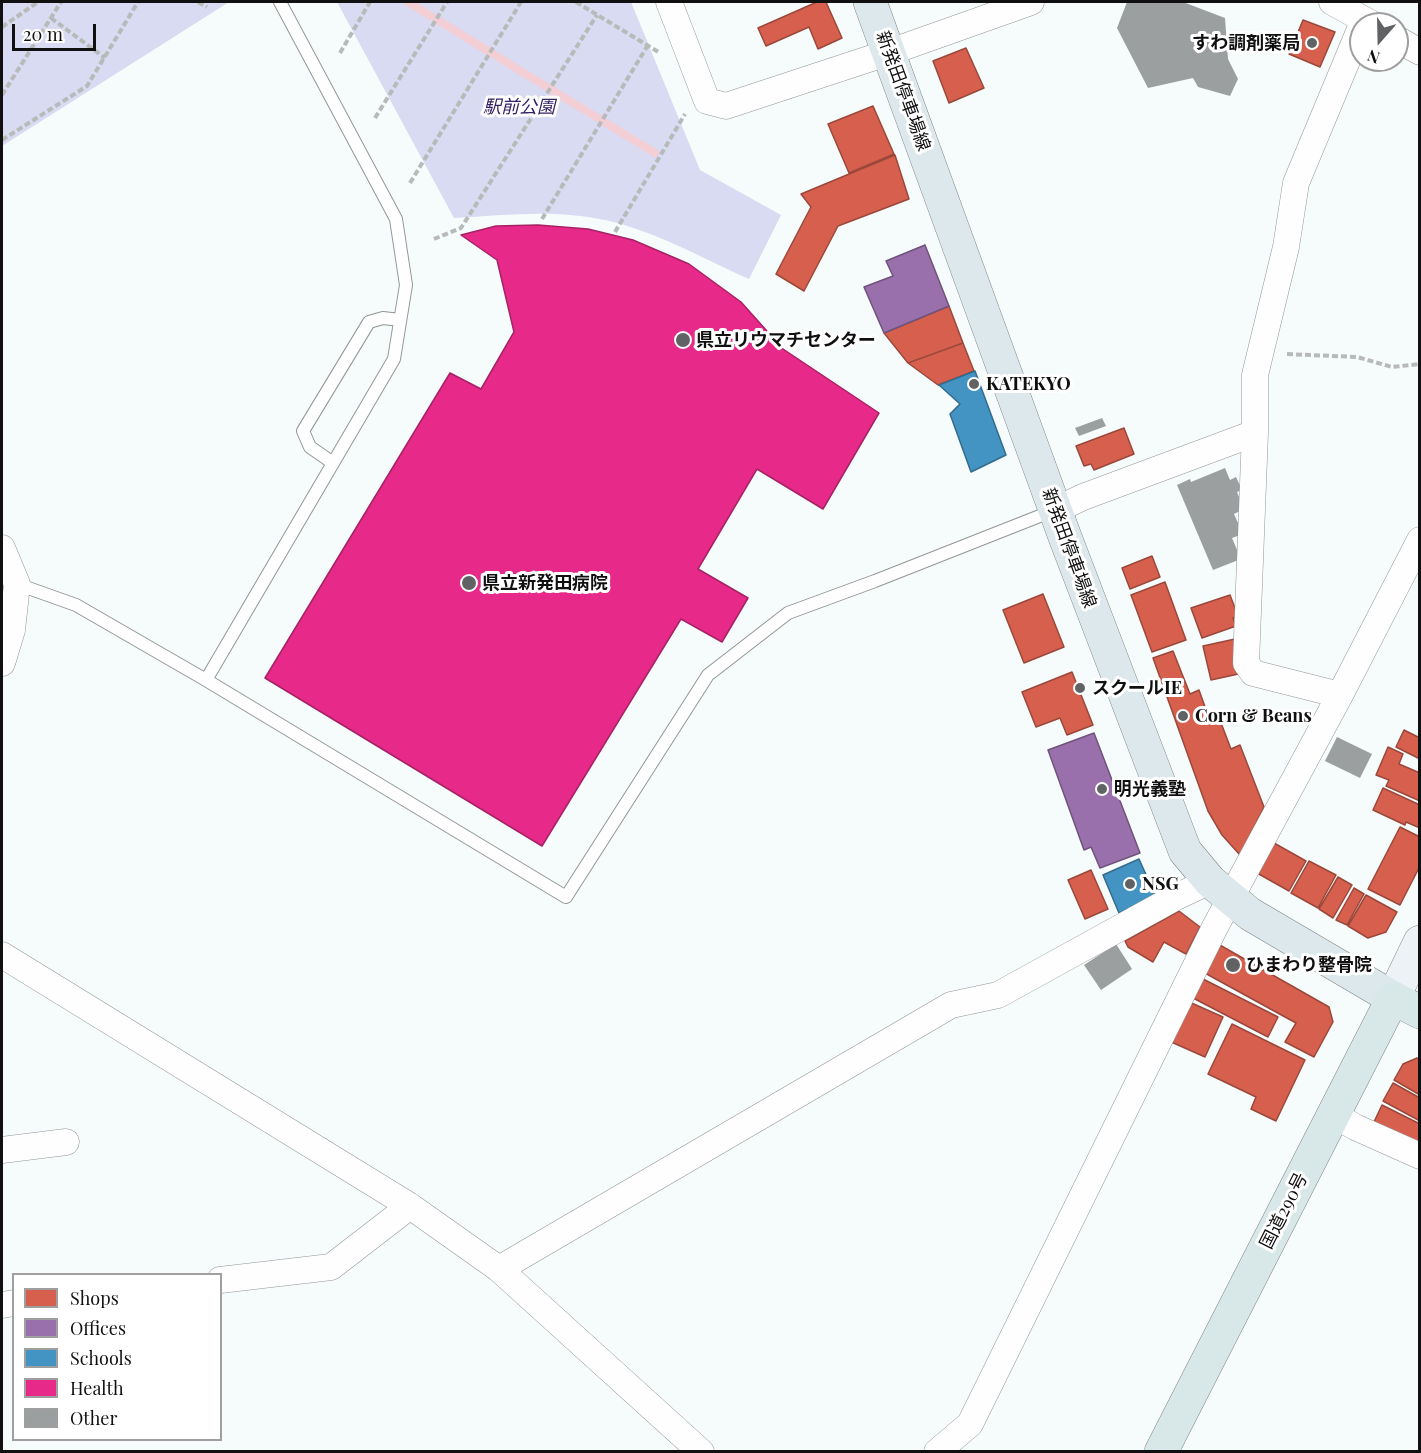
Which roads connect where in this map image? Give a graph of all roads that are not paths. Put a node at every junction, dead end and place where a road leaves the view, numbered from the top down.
1 (280, 2) edge
2 (669, 2) edge
3 (870, 2) edge
4 (1031, 2) edge
5 (1332, 2) edge
6 (1349, 13) edge
7 (890, 52) junction
8 (1349, 61) edge
9 (400, 320) junction
10 (1255, 434) junction
11 (333, 463) junction
12 (1056, 510) junction
13 (1419, 540) edge
14 (2, 548) edge
15 (1410, 580) edge
16 (17, 584) junction
17 (7, 627) edge
18 (2, 663) edge
19 (206, 680) junction
20 (1340, 695) junction
21 (1221, 889) junction
22 (1419, 942) edge
23 (2, 955) edge
24 (1406, 1005) edge
25 (1333, 1114) junction
26 (66, 1142) dead end
27 (2, 1150) edge
28 (1419, 1155) edge
29 (410, 1206) junction
30 (499, 1269) junction
31 (222, 1280) edge
32 (701, 1452) edge
33 (937, 1452) edge
34 (1161, 1452) edge

1 - 9 lane
2 - 7 street
3 - 7 main road, 新発田停車場線
4 - 7 street
5 - 6 street
7 - 12 main road, 新発田停車場線
8 - 10 street
9 - 11 lane
9 - 11 lane
10 - 12 street
10 - 20 street
11 - 19 lane
12 - 19 lane
12 - 21 main road, 新発田停車場線
13 - 15 street
14 - 16 street
15 - 20 street
16 - 17 street
16 - 19 lane
17 - 18 street
20 - 21 street
21 - 24 main road, 新発田停車場線
21 - 30 street
21 - 33 street
22 - 24 street
23 - 29 street
24 - 25 highway, 国道290号
25 - 28 street
25 - 34 highway, 国道290号
26 - 27 street
29 - 30 street
29 - 31 street
30 - 32 street

